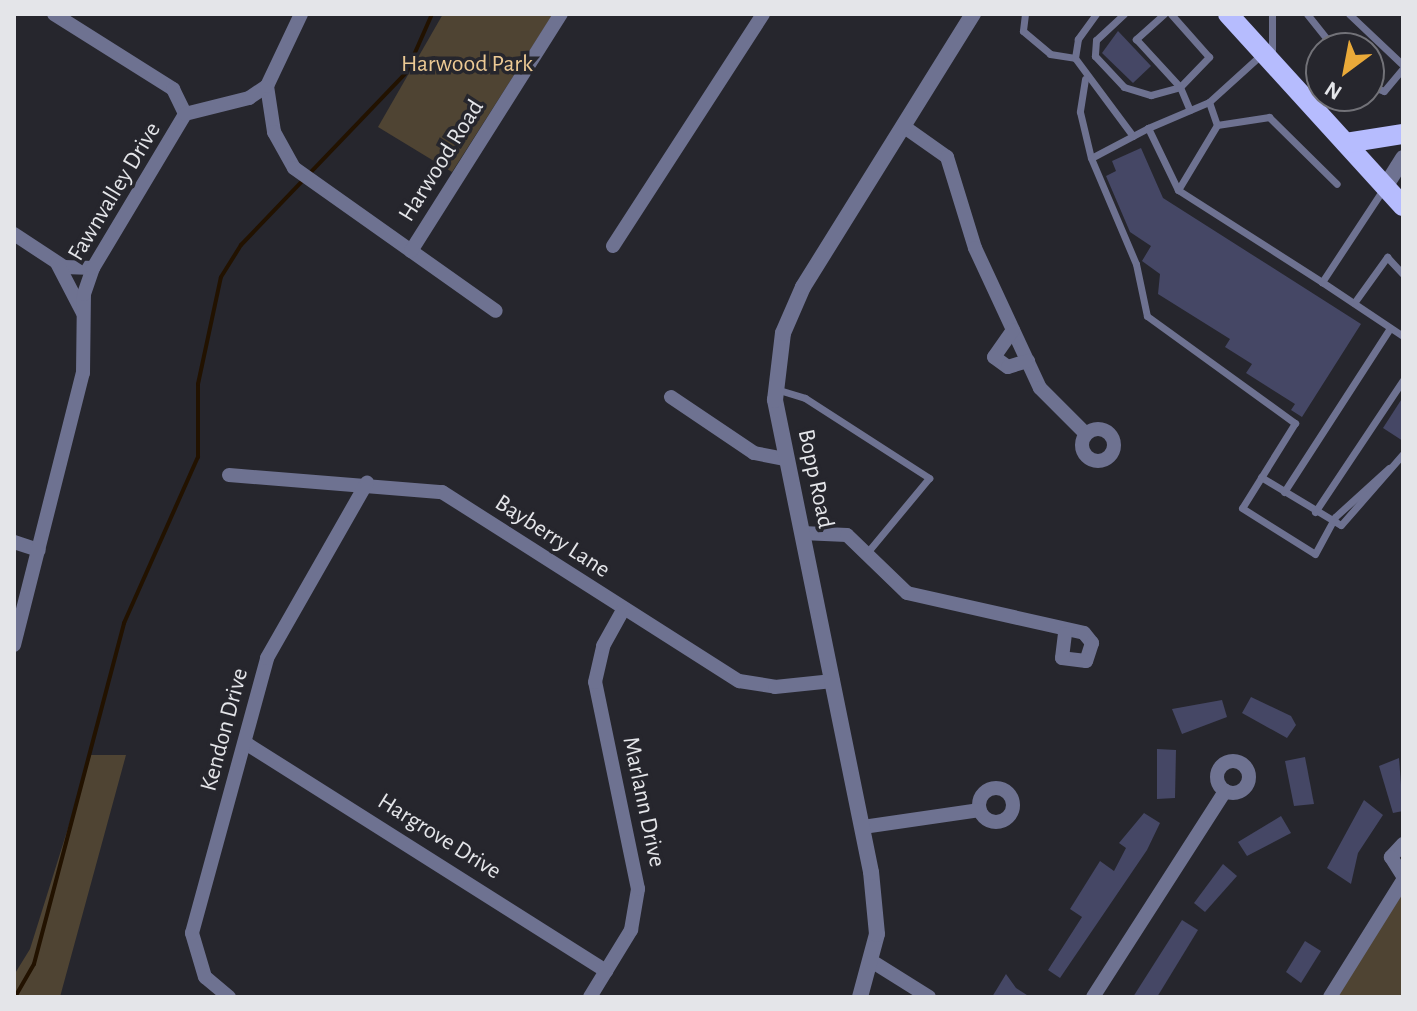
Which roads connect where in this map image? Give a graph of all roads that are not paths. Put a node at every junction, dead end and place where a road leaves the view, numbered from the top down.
1 (54, 14) edge
2 (301, 14) edge
3 (561, 14) edge
4 (763, 14) edge
5 (973, 14) edge
6 (1025, 14) edge
7 (1081, 14) edge
8 (1096, 14) edge
9 (1124, 14) edge
10 (1164, 14) edge
11 (1171, 14) edge
12 (1228, 14) edge
13 (1272, 14) edge
14 (1307, 14) edge
15 (1349, 14) edge
16 (1088, 21) junction
17 (1321, 32) edge
18 (1268, 57) junction
19 (1075, 58) junction
20 (1403, 67) edge
21 (1085, 79) junction
22 (267, 86) junction
23 (1180, 87) junction
24 (173, 89) junction
25 (1385, 90) edge
26 (242, 101) junction
27 (1209, 102) junction
28 (213, 106) junction
29 (1190, 110) junction
30 (185, 114) junction
31 (270, 117) junction
32 (1217, 125) junction
33 (903, 126) junction
34 (1148, 128) junction
35 (1403, 134) edge
36 (1133, 136) junction
37 (1346, 143) junction
38 (1091, 158) junction
39 (1403, 158) edge
40 (1337, 184) dead end
41 (1385, 187) junction
42 (1178, 190) junction
43 (1403, 206) edge
44 (14, 234) edge
45 (613, 246) dead end
46 (411, 251) junction
47 (57, 263) junction
48 (93, 268) junction
49 (1403, 274) edge
50 (1322, 282) junction
51 (1354, 303) junction
52 (496, 311) dead end
53 (83, 313) junction
54 (1390, 328) junction
55 (1013, 330) junction
56 (1403, 336) edge
57 (1028, 361) junction
58 (1403, 380) edge
59 (776, 389) junction
60 (671, 397) dead end
61 (1086, 434) dead end
62 (1403, 454) edge
63 (785, 459) junction
64 (229, 475) dead end
65 (1261, 477) junction
66 (367, 483) junction
67 (1284, 492) junction
68 (1315, 512) junction
69 (1333, 524) junction
70 (802, 533) junction
71 (14, 542) edge
72 (39, 550) junction
73 (865, 555) junction
74 (623, 610) junction
75 (1065, 634) dead end
76 (14, 645) edge
77 (833, 681) junction
78 (247, 744) junction
79 (1225, 791) dead end
80 (980, 810) dead end
81 (863, 827) junction
82 (1403, 844) edge
83 (1403, 878) edge
84 (873, 962) junction
85 (606, 971) junction
86 (229, 997) edge
87 (590, 997) edge
88 (860, 997) edge
89 (929, 997) edge
90 (1093, 997) edge
91 (1330, 997) edge

1 - 24 street
2 - 22 street
3 - 46 street, Harwood Road
4 - 45 street
5 - 33 street, Bopp Road
6 - 19 lane
7 - 16 lane
8 - 16 lane
9 - 23 lane
10 - 23 lane
11 - 23 lane
12 - 18 main road
13 - 18 lane
14 - 17 lane
15 - 20 lane
16 - 19 lane
18 - 27 lane
18 - 37 main road
19 - 21 lane
20 - 25 lane
21 - 36 lane
21 - 38 lane
22 - 26 street, Fawnvalley Drive
22 - 31 street
23 - 29 lane
24 - 28 street
24 - 30 street
26 - 28 street, Fawnvalley Drive
26 - 31 street
27 - 29 lane
27 - 32 lane
28 - 30 street, Fawnvalley Drive
29 - 34 lane
30 - 48 street, Fawnvalley Drive
31 - 46 street
32 - 40 lane
32 - 42 lane
33 - 55 street
33 - 59 street, Bopp Road
34 - 36 lane
34 - 42 lane
35 - 37 main road
36 - 38 lane
37 - 41 main road
38 - 65 lane
39 - 41 street
41 - 43 main road
41 - 50 lane
42 - 50 lane
44 - 47 street
46 - 52 street
47 - 48 street
47 - 53 street
48 - 53 street, Fawnvalley Drive
49 - 51 lane
50 - 51 lane
51 - 54 lane
53 - 72 street, Fawnvalley Drive
54 - 56 lane
54 - 67 lane
55 - 57 street
55 - 57 street
57 - 61 street
58 - 68 lane
59 - 63 street, Bopp Road
59 - 73 lane
60 - 63 street
62 - 69 lane
63 - 70 street, Bopp Road
64 - 66 street, Bayberry Lane
65 - 67 lane
65 - 69 lane
66 - 74 street, Bayberry Lane
66 - 78 street, Kendon Drive
67 - 68 lane
68 - 69 lane
70 - 73 street
70 - 77 street, Bopp Road
71 - 72 street
72 - 76 street, Fawnvalley Drive
73 - 75 street
74 - 77 street, Bayberry Lane
74 - 85 street, Marlann Drive
77 - 81 street, Bopp Road
78 - 85 street, Hargrove Drive
78 - 86 street, Kendon Drive
79 - 90 street
80 - 81 street
81 - 84 street, Bopp Road
82 - 83 street
83 - 91 street
84 - 88 street, Bopp Road
84 - 89 street
85 - 87 street, Marlann Drive

